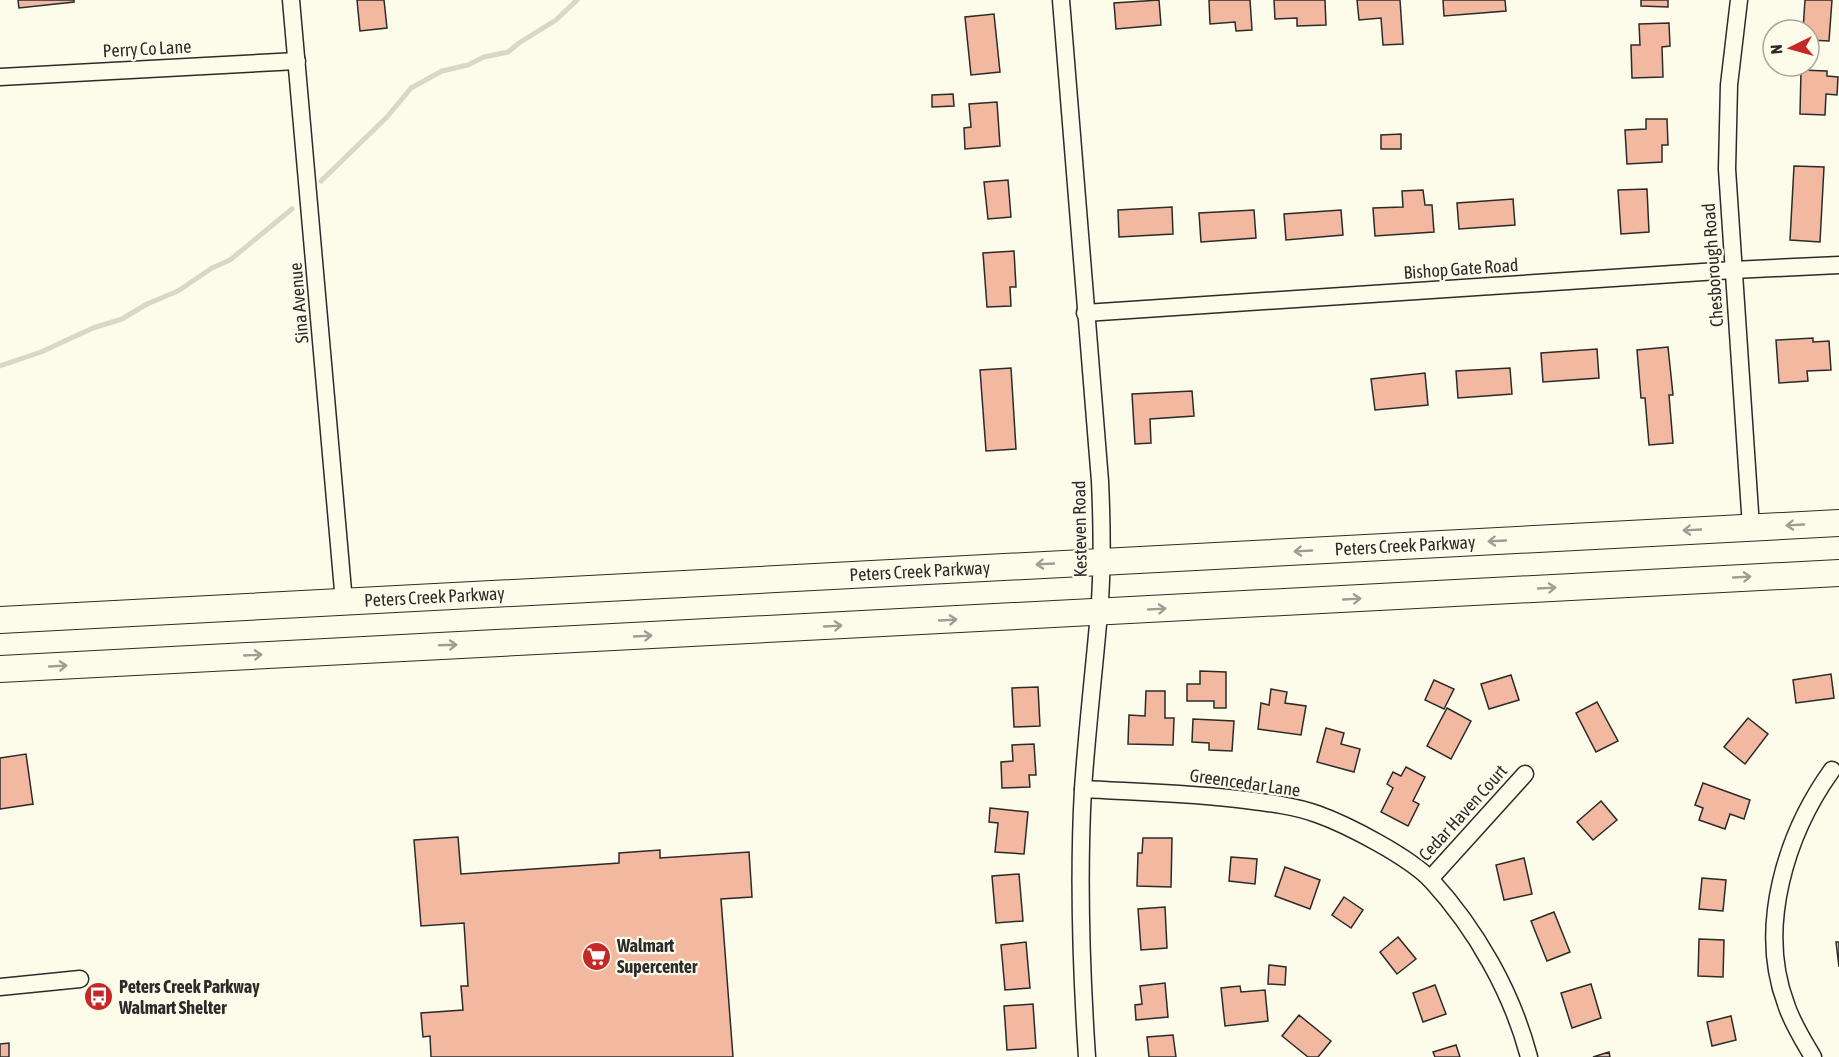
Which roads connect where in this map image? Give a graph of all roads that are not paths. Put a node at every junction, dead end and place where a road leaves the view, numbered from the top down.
1 (291, 0) edge
2 (1061, 0) edge
3 (1739, 0) edge
4 (297, 61) junction
5 (0, 77) edge
6 (1839, 265) edge
7 (1733, 270) junction
8 (1085, 313) junction
9 (1839, 523) edge
10 (1751, 527) junction
11 (1101, 561) junction
12 (1839, 573) edge
13 (345, 602) junction
14 (1099, 613) junction
15 (0, 620) edge
16 (0, 669) edge
17 (1832, 771) dead end
18 (1525, 774) dead end
19 (1083, 789) junction
20 (1430, 879) junction
21 (80, 979) dead end
22 (0, 987) edge
23 (1087, 1057) edge
24 (1528, 1057) edge
25 (1813, 1057) edge

1 - 4 street, Sina Avenue
2 - 8 street, Kesteven Road
3 - 7 street, Chesborough Road
4 - 5 street, Perry Co Lane
4 - 13 street, Sina Avenue
6 - 7 street, Bishop Gate Road
7 - 8 street, Bishop Gate Road
7 - 10 street, Chesborough Road
8 - 11 street, Kesteven Road
9 -> 10 main road, Peters Creek Parkway
10 -> 11 main road, Peters Creek Parkway
11 -> 13 main road, Peters Creek Parkway
11 - 14 street, Kesteven Road
14 -> 12 main road
13 - 15 main road, Peters Creek Parkway
16 -> 14 main road
14 - 19 street, Kesteven Road
17 - 25 street
18 - 20 street, Cedar Haven Court
19 - 20 street, Greencedar Lane
19 - 23 street, Kesteven Road
20 - 24 street, Greencedar Lane
21 - 22 street

